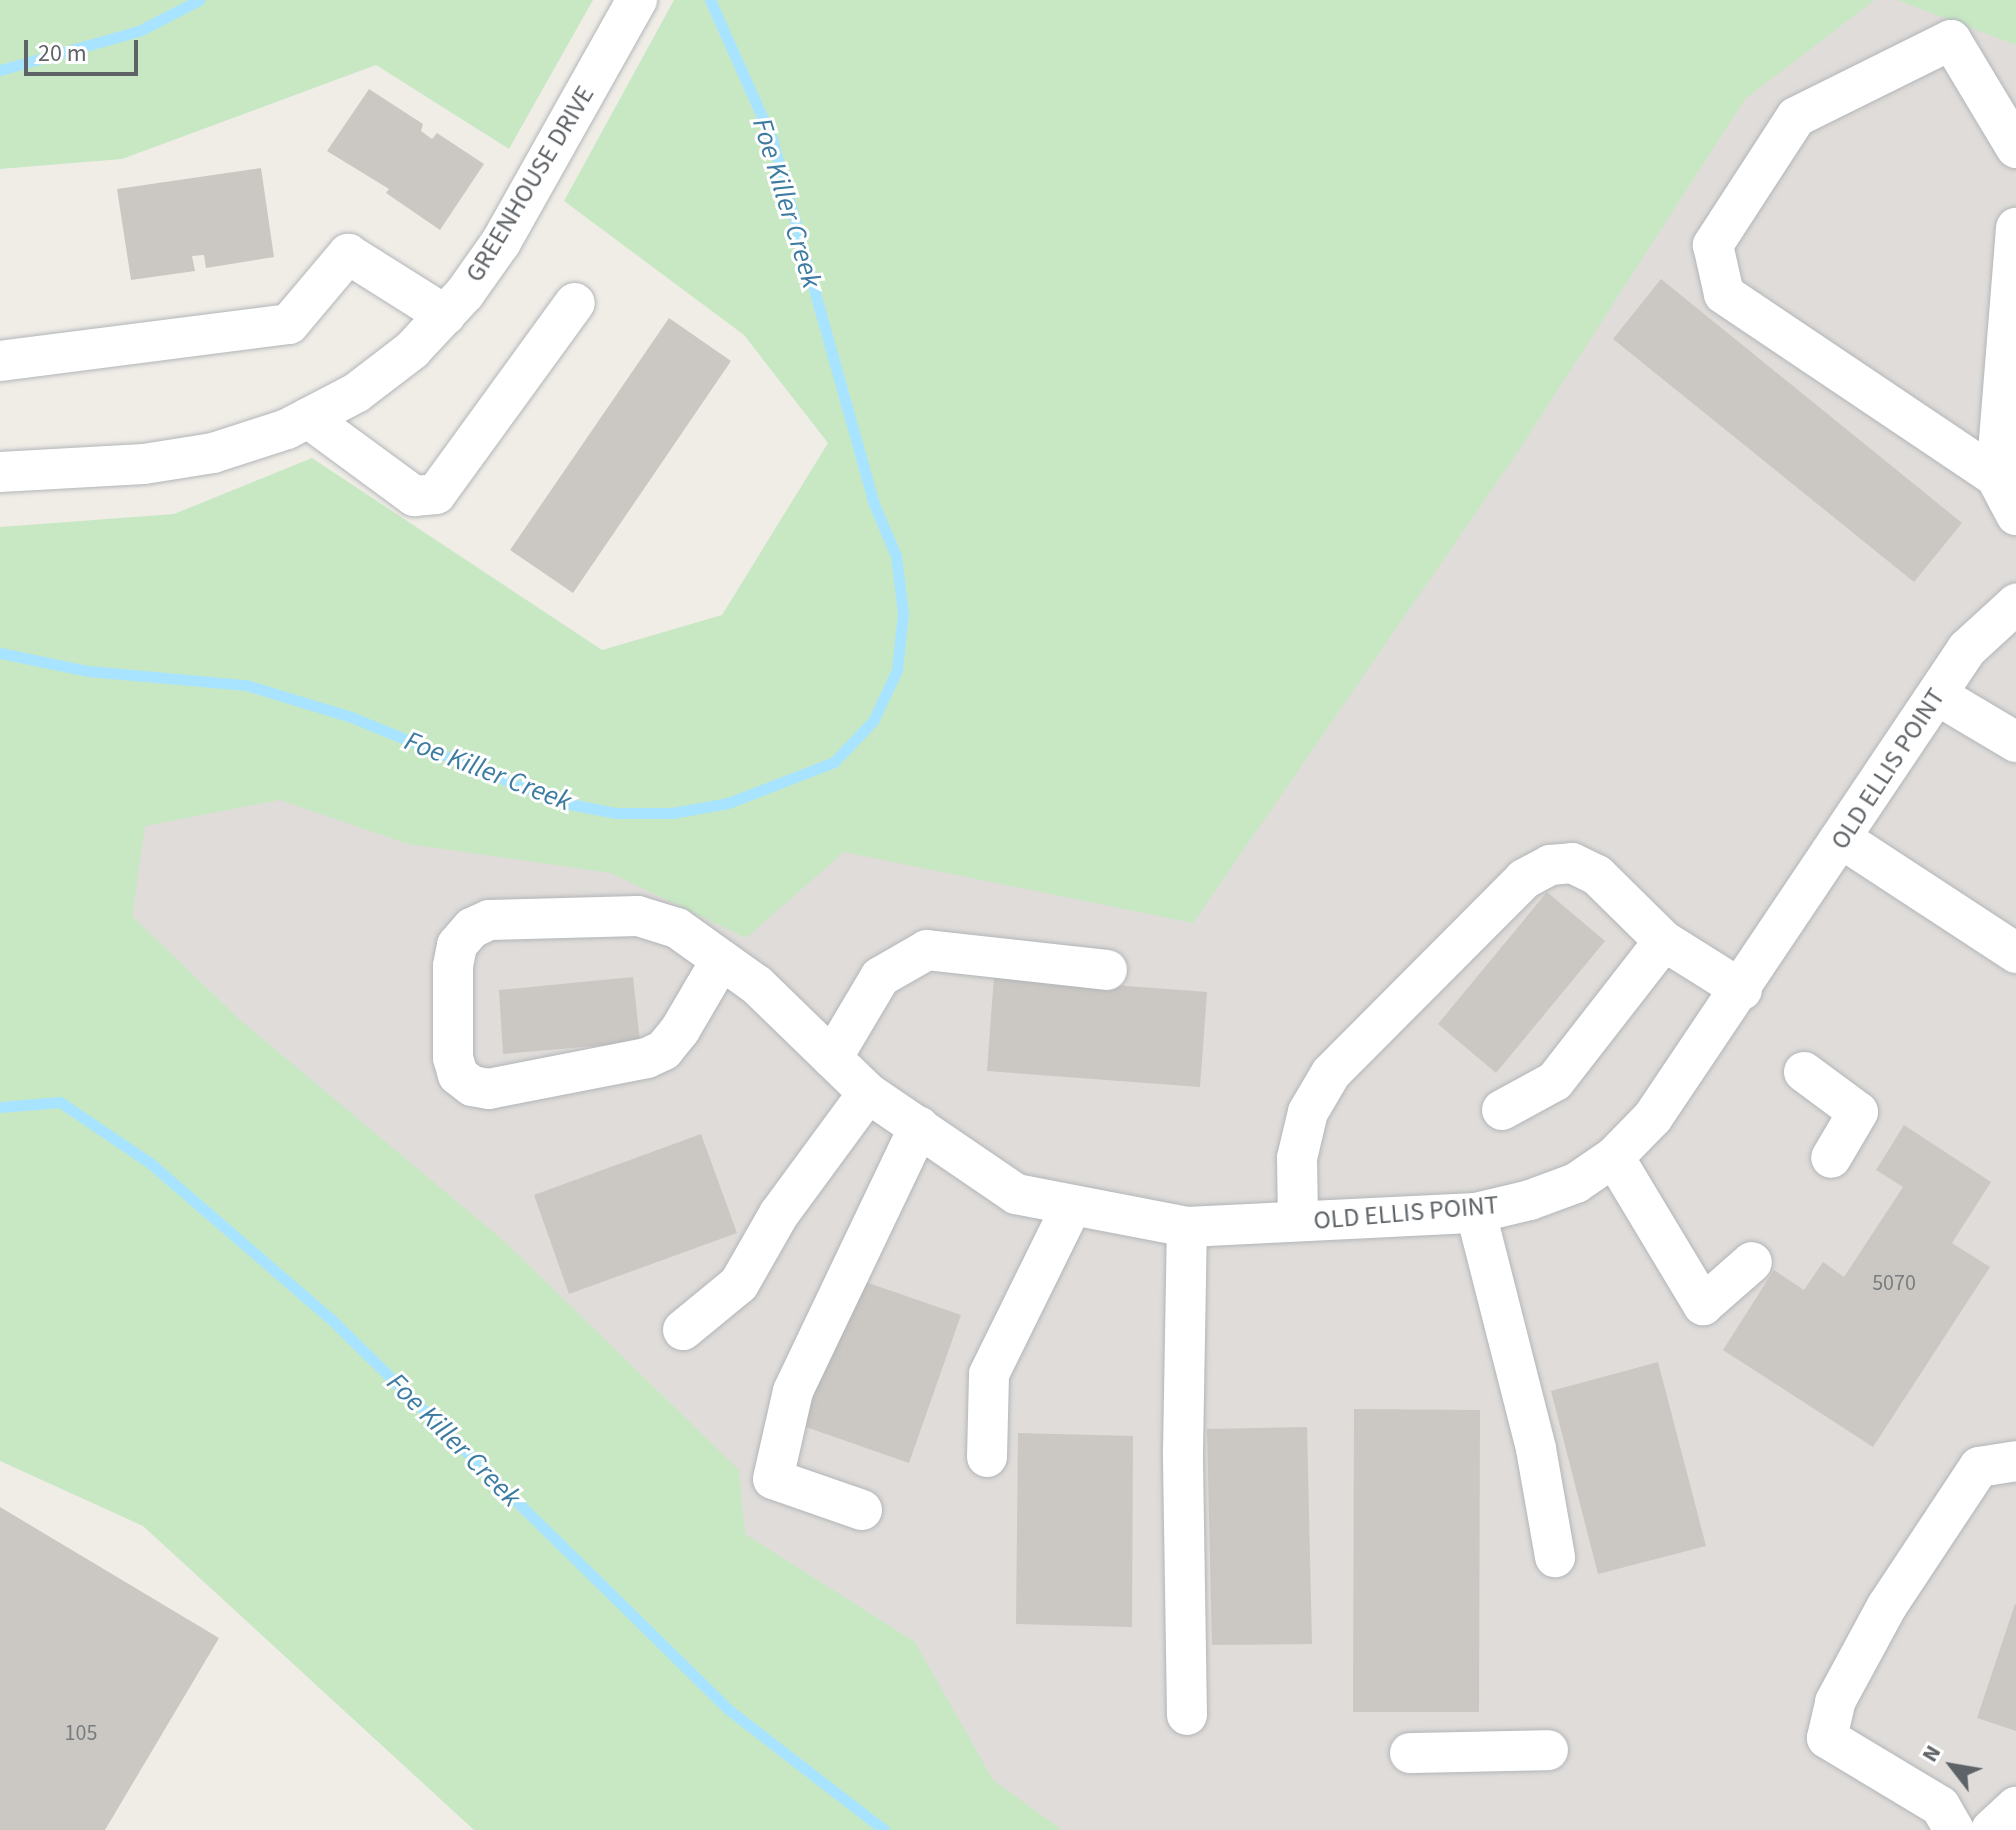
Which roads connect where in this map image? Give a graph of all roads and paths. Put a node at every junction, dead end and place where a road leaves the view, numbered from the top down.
1 (637, 0) edge
2 (2016, 148) edge
3 (2016, 228) edge
4 (575, 303) dead end
5 (445, 315) junction
6 (0, 361) edge
7 (308, 418) junction
8 (0, 472) edge
9 (1996, 477) junction
10 (2016, 515) edge
11 (2016, 604) edge
12 (1937, 695) junction
13 (2016, 742) edge
14 (1842, 839) junction
15 (1664, 941) junction
16 (2016, 953) edge
17 (721, 960) junction
18 (1107, 970) dead end
19 (1742, 990) junction
20 (832, 1058) junction
21 (1804, 1072) dead end
22 (868, 1093) junction
23 (1502, 1110) dead end
24 (919, 1127) junction
25 (1614, 1157) junction
26 (1831, 1158) dead end
27 (1072, 1205) junction
28 (1476, 1213) junction
29 (1298, 1221) junction
30 (1187, 1227) junction
31 (1752, 1262) dead end
32 (683, 1330) dead end
33 (987, 1457) dead end
34 (2016, 1461) edge
35 (862, 1510) dead end
36 (1555, 1557) dead end
37 (1187, 1715) dead end
38 (1548, 1750) dead end
39 (1410, 1753) dead end
40 (2016, 1807) edge
41 (1954, 1830) edge
42 (1991, 1830) edge

1 - 5 street, GREENHOUSE DRIVE
2 - 9 street
3 - 9 street
4 - 7 street
5 - 6 street
5 - 7 street, GREENHOUSE DRIVE
7 - 8 street, GREENHOUSE DRIVE
9 - 10 street
11 - 12 street, OLD ELLIS POINT
12 - 13 street
12 - 14 street, OLD ELLIS POINT
14 - 16 street
14 - 19 street, OLD ELLIS POINT
15 - 19 street
15 - 23 street
15 - 29 street
17 - 17 street, OLD ELLIS POINT
17 - 20 street, OLD ELLIS POINT
18 - 20 street
19 - 25 street, OLD ELLIS POINT
20 - 22 street, OLD ELLIS POINT
21 - 26 street
22 - 24 street, OLD ELLIS POINT
22 - 32 street
24 - 27 street, OLD ELLIS POINT
24 - 35 street
25 - 28 street, OLD ELLIS POINT
25 - 31 street
27 - 30 street, OLD ELLIS POINT
27 - 33 street
28 - 29 street, OLD ELLIS POINT
28 - 36 street
29 - 30 street, OLD ELLIS POINT
30 - 37 street
34 - 41 street
38 - 39 street
40 - 42 street

